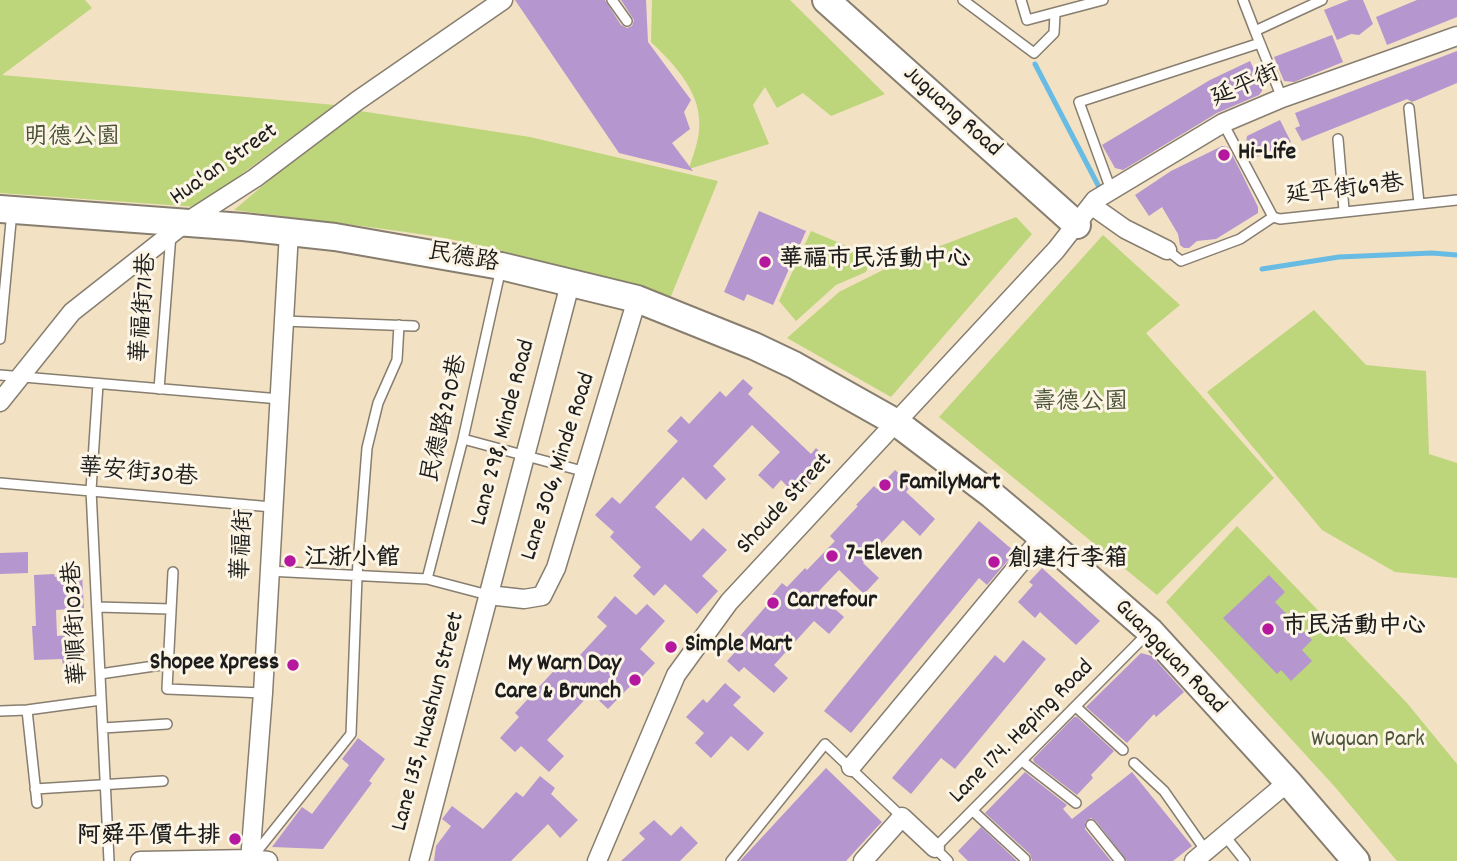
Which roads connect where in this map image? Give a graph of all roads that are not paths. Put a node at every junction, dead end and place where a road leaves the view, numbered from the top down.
1 (503, 0) edge
2 (612, 0) edge
3 (826, 0) edge
4 (963, 0) edge
5 (1021, 0) edge
6 (1103, 0) edge
7 (1243, 0) edge
8 (1322, 0) edge
9 (1055, 14) junction
10 (627, 21) dead end
11 (1255, 31) junction
12 (1457, 36) edge
13 (1260, 43) junction
14 (1282, 98) junction
15 (1409, 108) dead end
16 (1223, 123) junction
17 (1338, 139) dead end
18 (1111, 190) junction
19 (1457, 200) edge
20 (1419, 203) junction
21 (6, 210) edge
22 (1344, 210) junction
23 (1084, 215) junction
24 (1273, 217) junction
25 (178, 229) junction
26 (289, 232) junction
27 (1167, 250) joint
28 (501, 267) junction
29 (570, 284) junction
30 (637, 299) junction
31 (283, 321) junction
32 (399, 325) junction
33 (414, 326) dead end
34 (0, 338) edge
35 (0, 374) edge
36 (18, 377) junction
37 (98, 384) junction
38 (159, 389) junction
39 (280, 399) junction
40 (0, 402) edge
41 (897, 423) junction
42 (463, 439) junction
43 (525, 456) junction
44 (586, 471) junction
45 (0, 483) edge
46 (91, 490) junction
47 (272, 507) junction
48 (1042, 537) junction
49 (268, 571) junction
50 (173, 572) dead end
51 (357, 576) junction
52 (426, 579) junction
53 (488, 595) junction
54 (97, 607) junction
55 (172, 609) junction
56 (1150, 631) junction
57 (169, 664) junction
58 (100, 674) junction
59 (263, 693) junction
60 (101, 700) junction
61 (1076, 707) junction
62 (27, 710) junction
63 (0, 711) edge
64 (167, 724) dead end
65 (103, 728) junction
66 (1123, 750) dead end
67 (1022, 761) junction
68 (1134, 763) dead end
69 (851, 767) junction
70 (163, 781) dead end
71 (1288, 782) junction
72 (105, 785) junction
73 (35, 789) junction
74 (37, 803) dead end
75 (1076, 803) dead end
76 (973, 811) junction
77 (902, 817) junction
78 (1091, 825) dead end
79 (1225, 836) junction
80 (942, 855) edge
81 (1200, 856) edge
82 (1026, 859) dead end
83 (256, 860) edge
84 (109, 861) edge
85 (140, 861) edge
86 (419, 861) edge
87 (597, 861) edge
88 (731, 861) edge
89 (863, 861) edge
90 (1120, 861) edge
91 (1244, 861) edge
92 (1356, 861) edge

1 - 25 street, Hua'an Street
2 - 10 lane
3 - 23 street, Juguang Road
4 - 9 lane
5 - 9 lane
6 - 9 lane
7 - 11 lane
8 - 11 lane
11 - 13 lane
12 - 14 street, 延平街
13 - 14 lane
13 - 18 lane
14 - 16 street, 延平街
15 - 20 lane
16 - 18 street, 延平街
16 - 24 lane
17 - 22 lane
18 - 23 street, 延平街
19 - 20 lane, 延平街69巷
20 - 22 lane, 延平街69巷
21 - 25 street, 民德路
21 - 34 lane
22 - 24 lane, 延平街69巷
23 - 27 street
23 - 41 street, Shoude Street
24 - 27 lane, 延平街69巷
25 - 26 street, 民德路
25 - 36 street, Hua'an Street
25 - 38 lane, 華福街71巷
26 - 28 street, 民德路
26 - 31 street, 華福街
28 - 29 street, 民德路
28 - 42 lane, 民德路290巷
29 - 30 street, 民德路
29 - 43 street, Lane 298, Minde Road
30 - 41 street, 民德路
30 - 44 street, Lane 306, Minde Road
31 - 32 lane
31 - 39 street, 華福街
32 - 33 lane
32 - 51 lane
35 - 36 lane
36 - 37 lane
36 - 40 street, Hua'an Street
37 - 38 lane
37 - 46 lane, 華順街103巷
38 - 39 lane, 華福街71巷
39 - 47 street, 華福街
41 - 48 street, Guangquan Road
41 - 87 street, Shoude Street
42 - 43 lane
42 - 52 lane, 民德路290巷
43 - 44 lane
43 - 53 street, Lane 298, Minde Road
44 - 53 street, Lane 306, Minde Road
45 - 46 lane, 華安街30巷
46 - 47 lane, 華安街30巷
46 - 54 lane, 華順街103巷
47 - 49 street, 華福街
48 - 56 street, Guangquan Road
48 - 69 street
49 - 51 lane
49 - 59 street, 華福街
50 - 55 lane
51 - 52 lane
51 - 83 lane
52 - 53 lane
53 - 86 street, Lane 135, Huashun Street
54 - 55 lane
54 - 58 lane, 華順街103巷
55 - 57 lane
56 - 61 lane, Lane 174. Heping Road
56 - 71 street, Guangquan Road
57 - 58 lane
57 - 59 lane
58 - 60 lane, 華順街103巷
59 - 83 street, 華福街
60 - 62 lane
60 - 65 lane, 華順街103巷
61 - 66 lane
61 - 67 lane, Lane 174. Heping Road
62 - 63 lane
62 - 73 lane
64 - 65 lane
65 - 72 lane, 華順街103巷
67 - 75 lane
67 - 76 lane, Lane 174. Heping Road
68 - 81 lane
69 - 77 lane
69 - 88 lane
70 - 72 lane
71 - 79 street
71 - 92 street, Guangquan Road
72 - 73 lane
72 - 84 lane, 華順街103巷
73 - 74 lane
76 - 80 lane, Lane 174. Heping Road
76 - 82 lane
77 - 80 street
77 - 89 street
78 - 90 lane
79 - 81 street
79 - 91 lane
83 - 85 street

